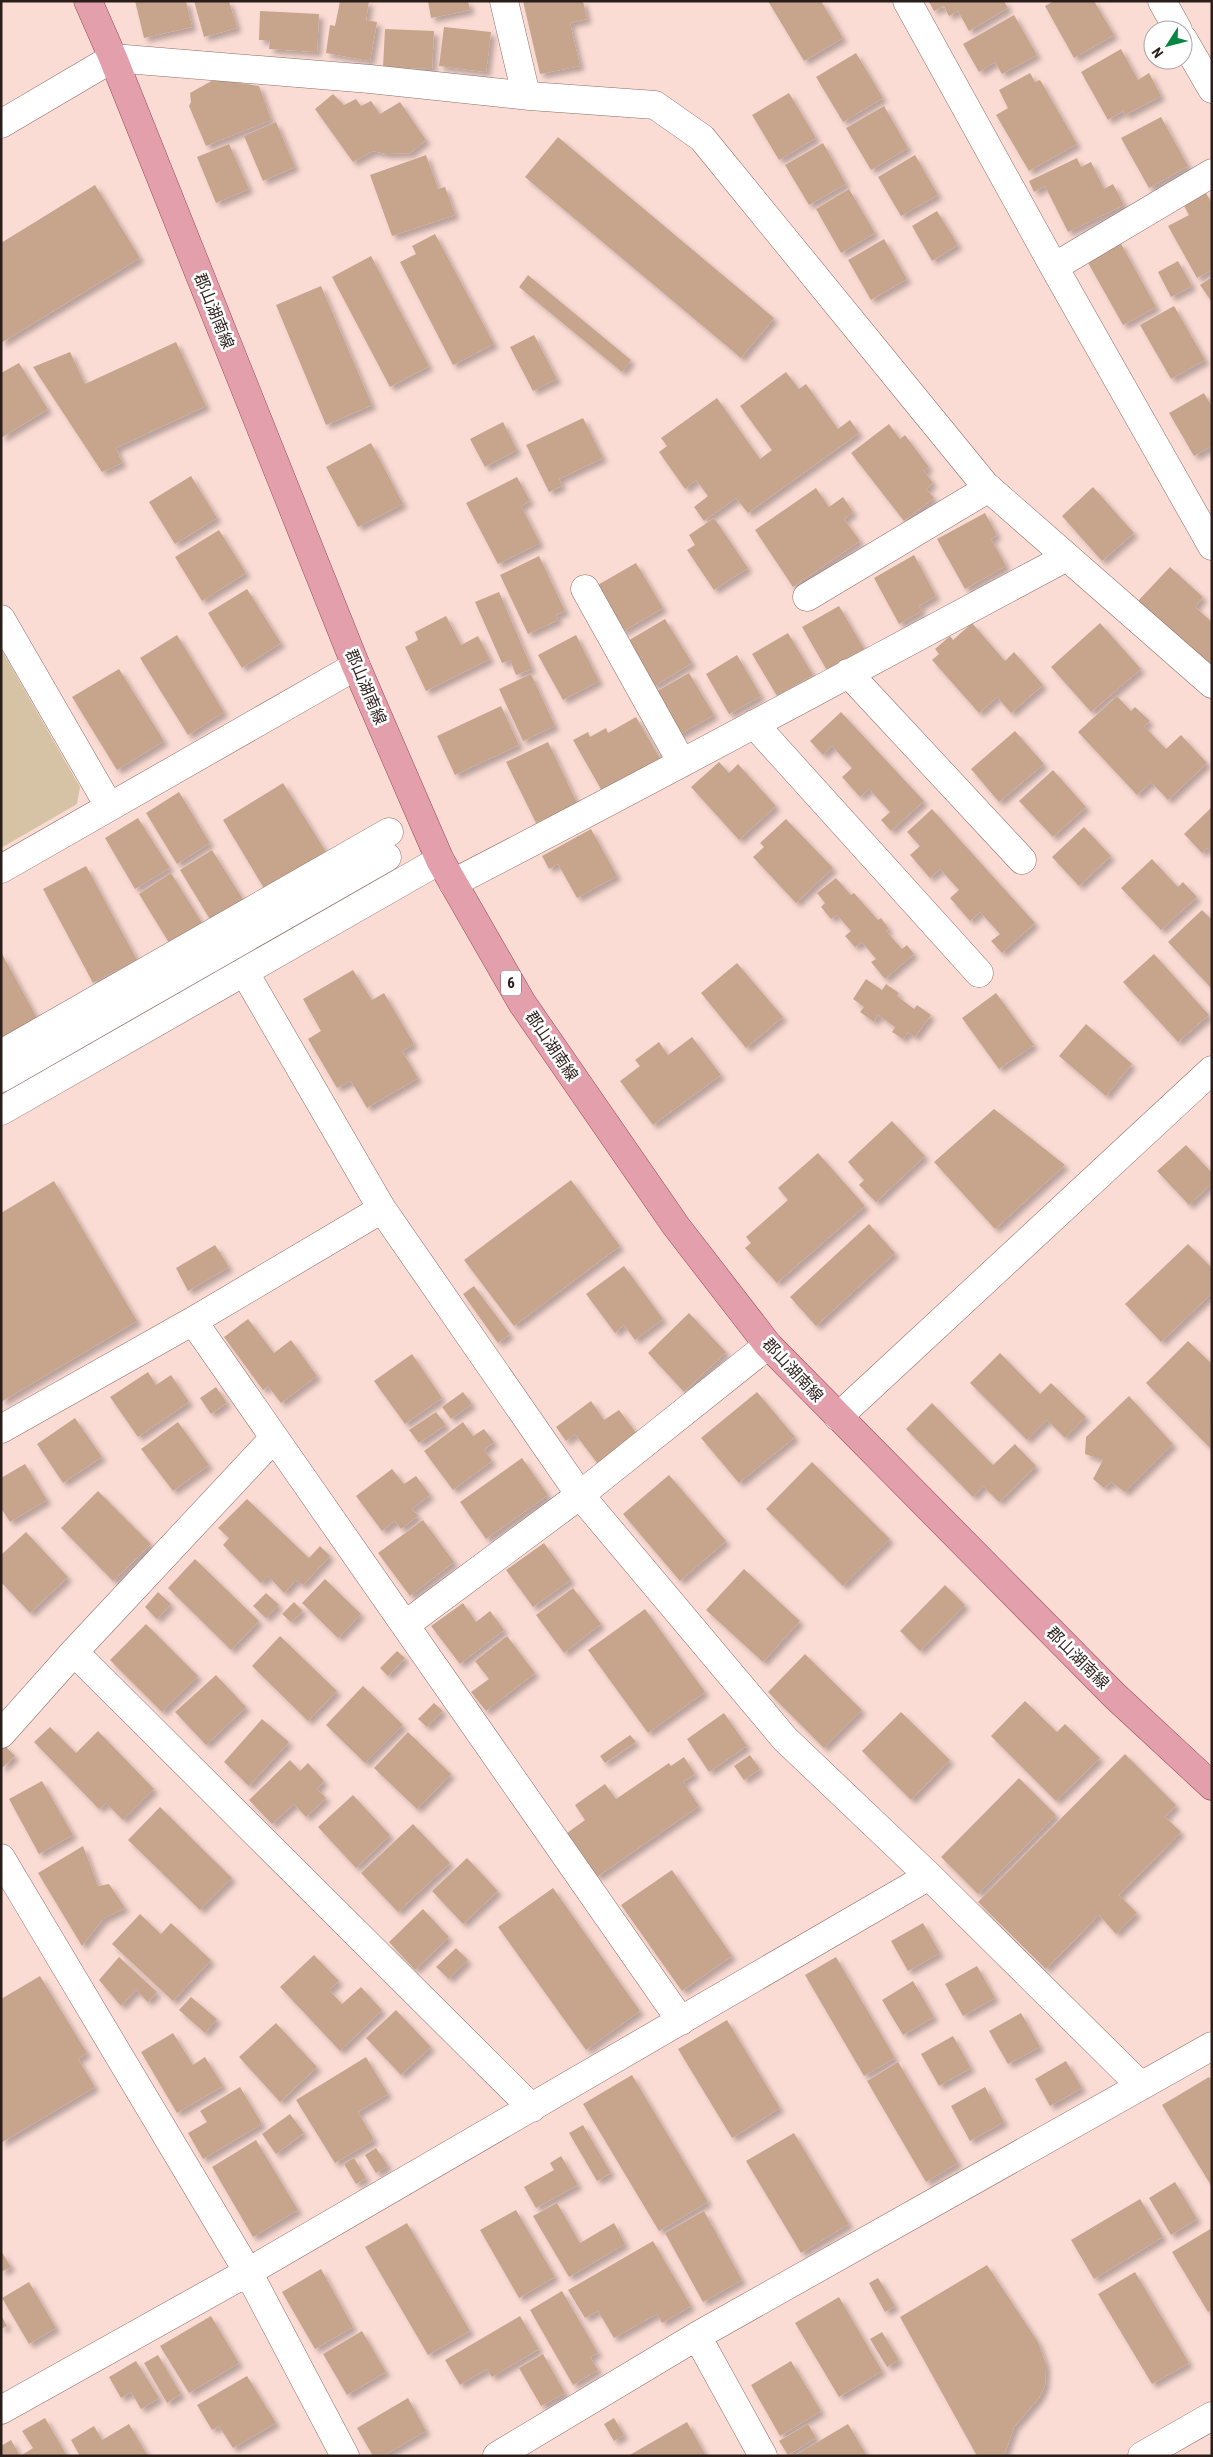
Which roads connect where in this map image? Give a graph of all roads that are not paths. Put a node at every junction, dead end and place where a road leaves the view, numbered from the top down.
1 (88, 1) edge
2 (504, 1) edge
3 (907, 1) edge
4 (1162, 1) edge
5 (1172, 20) edge
6 (1193, 56) edge
7 (113, 58) junction
8 (1212, 89) edge
9 (526, 95) junction
10 (1, 124) edge
11 (1212, 173) edge
12 (1054, 267) junction
13 (989, 488) junction
14 (1212, 546) edge
15 (1067, 557) junction
16 (585, 589) dead end
17 (807, 597) dead end
18 (1, 619) edge
19 (356, 666) junction
20 (848, 673) junction
21 (1212, 684) edge
22 (754, 724) junction
23 (682, 764) junction
24 (109, 806) junction
25 (1022, 860) dead end
26 (1, 869) edge
27 (447, 872) junction
28 (245, 973) junction
29 (979, 973) dead end
30 (1, 1054) edge
31 (1212, 1070) edge
32 (1, 1078) edge
33 (1, 1110) edge
34 (382, 1208) junction
35 (193, 1321) junction
36 (768, 1345) junction
37 (838, 1417) junction
38 (1, 1429) edge
39 (274, 1438) junction
40 (580, 1495) junction
41 (405, 1625) junction
42 (74, 1652) junction
43 (1, 1734) edge
44 (1212, 1786) edge
45 (1, 1858) edge
46 (929, 1876) junction
47 (681, 2021) junction
48 (1212, 2046) edge
49 (1141, 2086) junction
50 (532, 2108) junction
51 (248, 2272) junction
52 (697, 2336) junction
53 (1, 2410) edge
54 (1212, 2416) edge
55 (345, 2456) edge
56 (498, 2456) edge
57 (763, 2456) edge
58 (1142, 2456) edge

1 - 7 main road, 郡山湖南線 / 6
2 - 9 street
3 - 12 street
4 - 5 street
6 - 8 street
7 - 9 street
7 - 10 street
7 - 19 main road, 郡山湖南線 / 6
9 - 13 street
11 - 12 street
12 - 14 street
13 - 15 street
13 - 17 street
15 - 20 street
15 - 21 street
16 - 23 street
18 - 24 street
19 - 24 street
19 - 27 main road, 郡山湖南線 / 6
20 - 22 street
20 - 25 street
22 - 23 street
22 - 29 street
23 - 27 street
24 - 26 street
27 - 28 street
27 - 36 main road, 郡山湖南線 / 6
28 - 33 street
28 - 34 street
30 - 32 street
31 - 37 street
34 - 35 street
34 - 40 street
35 - 38 street
35 - 39 street
36 - 37 main road, 郡山湖南線 / 6
36 - 40 street
37 - 44 main road, 郡山湖南線 / 6
39 - 41 street
39 - 42 street
40 - 41 street
40 - 46 street
41 - 47 street
42 - 43 street
42 - 50 street
45 - 51 street
46 - 47 street
46 - 49 street
47 - 50 street
48 - 49 street
49 - 52 street
50 - 51 street
51 - 53 street
51 - 55 street
52 - 56 street
52 - 57 street
54 - 58 street

